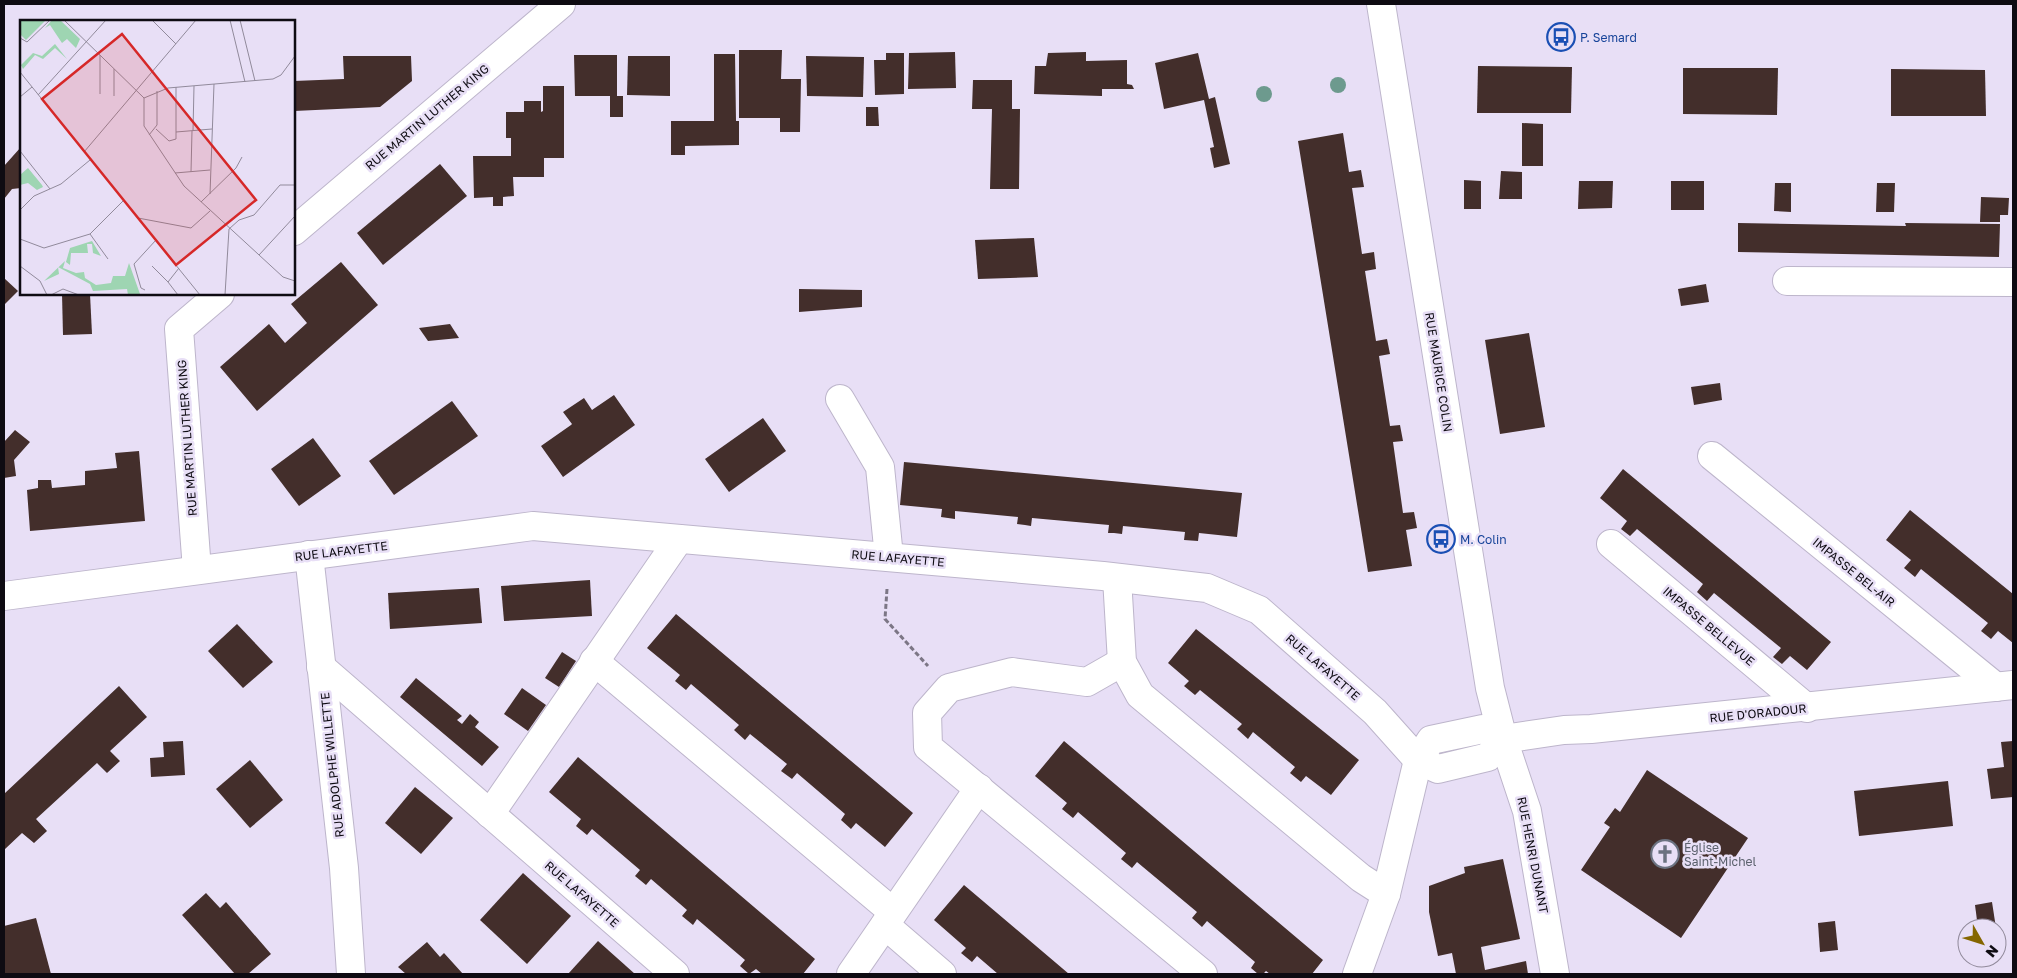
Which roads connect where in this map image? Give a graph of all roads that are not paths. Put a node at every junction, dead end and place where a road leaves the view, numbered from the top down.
1 (561, 4) edge
2 (1381, 4) edge
3 (295, 230) edge
4 (1786, 281) dead end
5 (2013, 282) edge
6 (219, 295) edge
7 (840, 399) dead end
8 (1712, 456) dead end
9 (679, 539) junction
10 (1611, 544) dead end
11 (308, 555) junction
12 (889, 557) junction
13 (197, 570) junction
14 (1117, 578) junction
15 (4, 596) edge
16 (594, 661) junction
17 (1122, 662) junction
18 (321, 667) junction
19 (2005, 686) edge
20 (1807, 708) junction
21 (1503, 739) junction
22 (1418, 760) junction
23 (979, 788) junction
24 (490, 814) junction
25 (1386, 894) junction
26 (889, 918) junction
27 (351, 974) edge
28 (675, 974) edge
29 (851, 974) edge
30 (942, 974) edge
31 (1203, 974) edge
32 (1357, 974) edge
33 (1555, 974) edge

1 - 3 street, RUE MARTIN LUTHER KING
2 - 21 street, RUE MAURICE COLIN
4 - 5 street
6 - 13 street, RUE MARTIN LUTHER KING
7 - 12 street
8 - 19 street, IMPASSE BEL-AIR
9 - 11 street, RUE LAFAYETTE
9 - 12 street, RUE LAFAYETTE
9 - 16 street
10 - 20 street, IMPASSE BELLEVUE
11 - 13 street, RUE LAFAYETTE
11 - 18 street, RUE ADOLPHE WILLETTE
12 - 14 street, RUE LAFAYETTE
13 - 15 street, RUE LAFAYETTE
14 - 17 street
14 - 22 street, RUE LAFAYETTE
16 - 24 street
16 - 26 street
17 - 23 street
17 - 25 street
18 - 24 street, RUE LAFAYETTE
18 - 27 street, RUE ADOLPHE WILLETTE
19 - 20 street, RUE D'ORADOUR
20 - 21 street, RUE D'ORADOUR
21 - 22 street
21 - 33 street, RUE HENRI DUNANT
22 - 25 street
23 - 26 street
23 - 31 street
24 - 28 street, RUE LAFAYETTE
25 - 32 street
26 - 29 street
26 - 30 street

